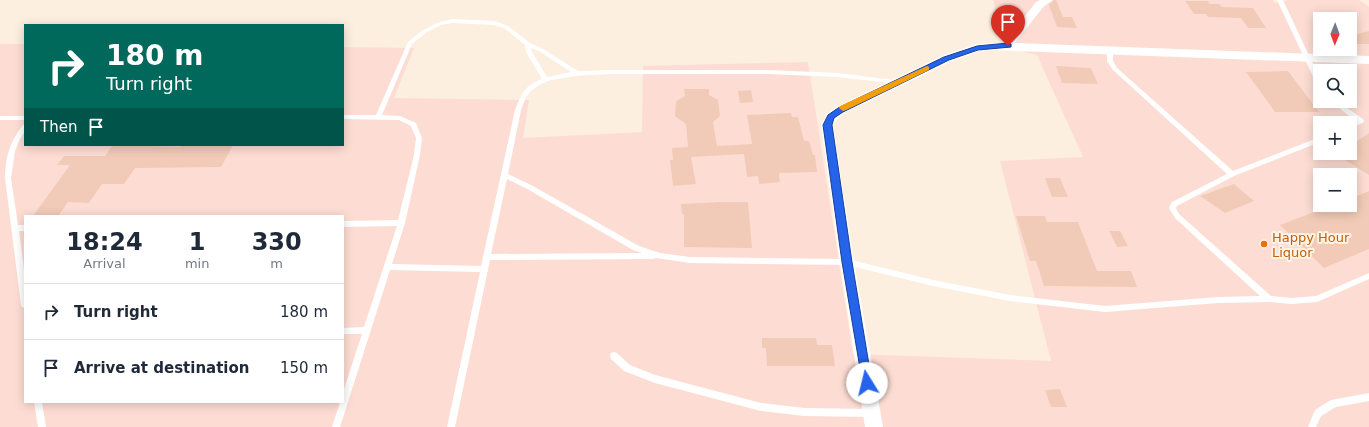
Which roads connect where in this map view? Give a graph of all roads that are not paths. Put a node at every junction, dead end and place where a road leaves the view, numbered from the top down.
1 (1280, 0) edge
2 (1041, 1) edge
3 (528, 44) junction
4 (1008, 46) junction
5 (1110, 50) junction
6 (1307, 57) junction
7 (1369, 60) edge
8 (1313, 70) edge
9 (578, 74) junction
10 (545, 79) junction
11 (900, 82) junction
12 (1343, 108) edge
13 (344, 116) edge
14 (378, 117) junction
15 (0, 118) edge
16 (24, 118) edge
17 (1369, 118) edge
18 (1361, 121) junction
19 (1357, 123) edge
20 (24, 129) edge
21 (1313, 142) edge
22 (1232, 174) junction
23 (504, 175) junction
24 (401, 223) junction
25 (344, 224) edge
26 (15, 228) junction
27 (24, 228) edge
28 (660, 256) junction
29 (487, 257) junction
30 (847, 262) junction
31 (387, 267) junction
32 (484, 269) junction
33 (1369, 276) edge
34 (24, 297) edge
35 (1269, 299) junction
36 (366, 330) junction
37 (344, 331) edge
38 (614, 356) dead end
39 (1369, 397) edge
40 (344, 401) edge
41 (38, 403) edge
42 (343, 403) edge
43 (872, 413) junction
44 (42, 427) edge
45 (336, 427) edge
46 (451, 427) edge
47 (874, 427) edge
48 (1312, 427) edge

1 - 6 lane
2 - 4 street
3 - 9 lane
3 - 10 lane
3 - 14 lane
4 - 5 street
4 - 11 street
5 - 6 street
5 - 22 lane
6 - 7 street
6 - 8 lane
9 - 10 lane
9 - 11 lane
10 - 23 lane
11 - 30 street
12 - 18 lane
13 - 14 lane
14 - 24 lane
15 - 16 lane
17 - 18 lane
18 - 19 lane
20 - 26 lane
21 - 22 lane
22 - 35 lane
23 - 28 lane
23 - 29 lane
24 - 25 lane
24 - 31 lane
26 - 27 lane
26 - 34 lane
28 - 29 lane
28 - 30 lane
29 - 32 lane
30 - 35 lane
30 - 43 street
31 - 32 lane
31 - 36 lane
32 - 46 lane
33 - 35 lane
36 - 37 lane
36 - 40 lane
38 - 43 lane
39 - 48 lane
41 - 44 lane
42 - 45 lane
43 - 47 street

